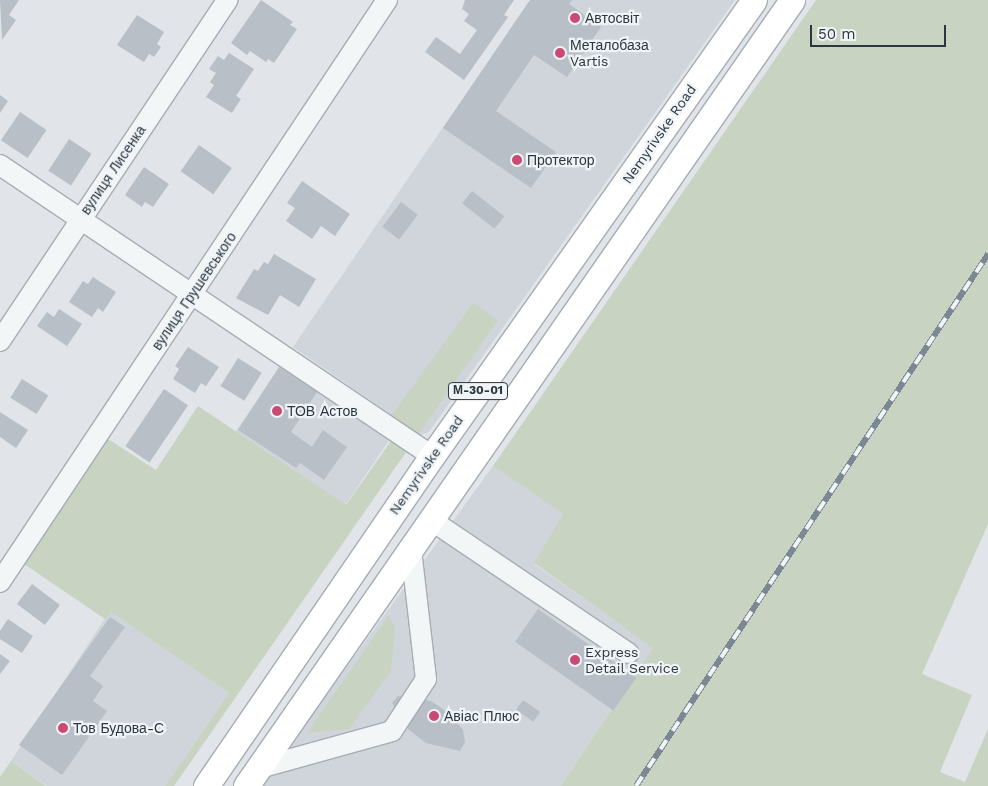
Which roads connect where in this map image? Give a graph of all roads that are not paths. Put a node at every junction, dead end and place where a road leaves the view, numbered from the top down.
1 (227, 0) edge
2 (388, 0) edge
3 (754, 0) edge
4 (792, 0) edge
5 (0, 165) edge
6 (81, 218) junction
7 (192, 293) junction
8 (0, 342) edge
9 (432, 456) junction
10 (431, 520) junction
11 (411, 549) junction
12 (0, 582) edge
13 (628, 653) dead end
14 (253, 777) edge
15 (206, 786) edge

1 - 6 street, вулиця Лисенка
2 - 7 street, вулиця Грушевського
3 - 9 main road, Nemyrivske Road / М-30-01
4 - 10 main road, М-30-01
5 - 6 street
6 - 7 street
6 - 8 street, вулиця Лисенка
7 - 9 street
7 - 12 street, вулиця Грушевського
9 - 15 main road, Nemyrivske Road / М-30-01
10 - 11 main road, М-30-01
10 - 13 street
11 - 14 main road, М-30-01
11 - 14 street

